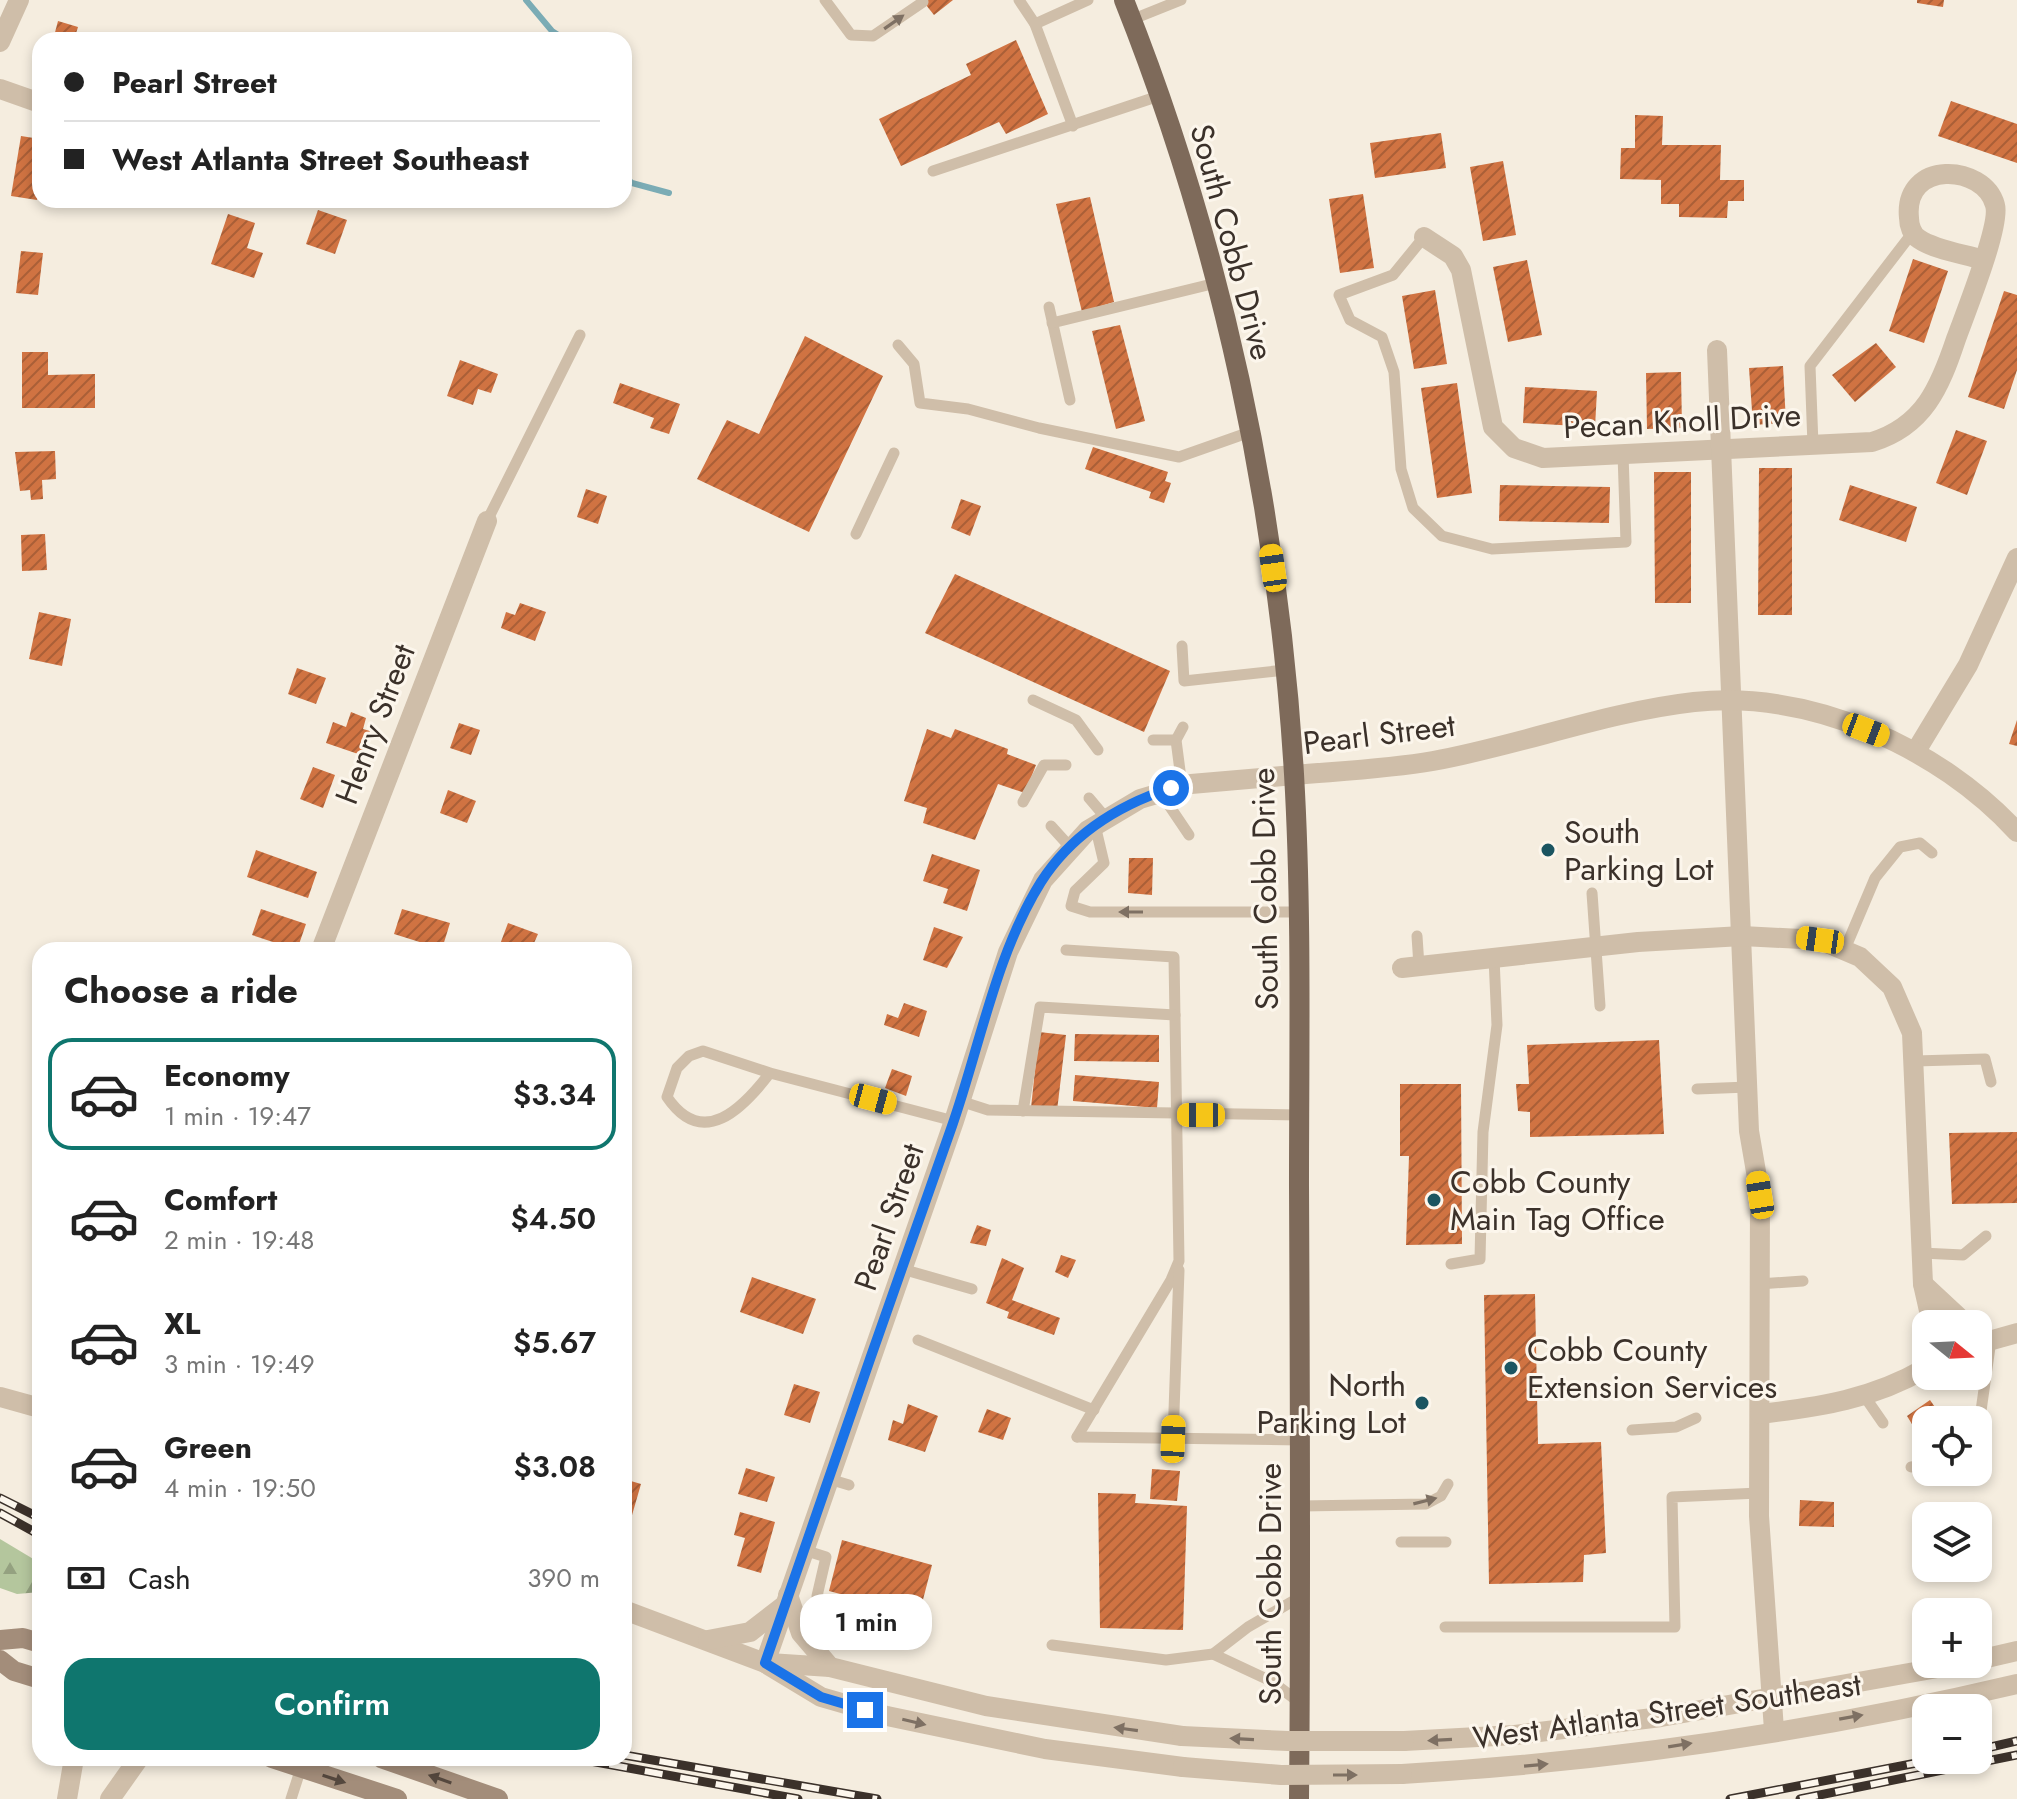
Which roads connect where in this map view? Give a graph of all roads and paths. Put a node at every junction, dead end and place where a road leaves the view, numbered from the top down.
1 (19, 0) edge
2 (825, 0) edge
3 (1019, 0) edge
4 (1088, 0) edge
5 (1124, 0) edge
6 (1181, 0) edge
7 (923, 2) edge
8 (1131, 20) junction
9 (1035, 24) junction
10 (0, 42) edge
11 (0, 89) edge
12 (1159, 96) junction
13 (32, 100) edge
14 (1073, 126) junction
15 (933, 171) dead end
16 (1913, 232) junction
17 (1424, 237) joint
18 (1983, 260) junction
19 (1216, 283) junction
20 (1049, 307) dead end
21 (1052, 323) junction
22 (580, 335) dead end
23 (898, 345) dead end
24 (1717, 350) dead end
25 (1070, 400) dead end
26 (1250, 432) junction
27 (1813, 445) junction
28 (1720, 450) junction
29 (894, 453) dead end
30 (1623, 454) junction
31 (487, 521) joint
32 (856, 534) dead end
33 (2017, 558) edge
34 (1182, 646) dead end
35 (1285, 670) junction
36 (1033, 700) dead end
37 (1732, 700) junction
38 (1183, 727) dead end
39 (1153, 740) dead end
40 (1176, 740) junction
41 (1098, 750) dead end
42 (1916, 751) junction
43 (1066, 765) dead end
44 (1294, 775) junction
45 (1182, 786) junction
46 (1160, 792) junction
47 (1089, 798) dead end
48 (1023, 802) dead end
49 (1100, 822) junction
50 (1051, 826) dead end
51 (2017, 832) edge
52 (1189, 835) dead end
53 (1070, 847) junction
54 (1932, 853) dead end
55 (1592, 893) dead end
56 (1297, 912) junction
57 (1417, 936) dead end
58 (1742, 936) junction
59 (324, 942) edge
60 (1598, 946) junction
61 (1845, 949) junction
62 (1066, 950) dead end
63 (1494, 958) junction
64 (1411, 967) joint
65 (1600, 1006) dead end
66 (1175, 1015) junction
67 (1915, 1061) junction
68 (770, 1073) junction
69 (1991, 1082) dead end
70 (1748, 1087) junction
71 (1697, 1089) dead end
72 (957, 1111) junction
73 (1023, 1111) junction
74 (1177, 1115) junction
75 (1299, 1115) junction
76 (1986, 1236) dead end
77 (1922, 1253) junction
78 (1179, 1261) junction
79 (1451, 1264) dead end
80 (902, 1269) junction
81 (1803, 1281) dead end
82 (1759, 1284) junction
83 (1923, 1284) junction
84 (972, 1289) dead end
85 (1929, 1310) edge
86 (1951, 1310) edge
87 (2017, 1333) edge
88 (1992, 1337) edge
89 (918, 1340) dead end
90 (1912, 1376) edge
91 (0, 1397) edge
92 (1865, 1397) junction
93 (32, 1406) edge
94 (1094, 1410) junction
95 (1760, 1414) junction
96 (1696, 1418) dead end
97 (1883, 1423) dead end
98 (1632, 1430) dead end
99 (1173, 1439) junction
100 (1301, 1440) junction
101 (1448, 1484) dead end
102 (1759, 1493) junction
103 (1301, 1506) junction
104 (1401, 1542) dead end
105 (1446, 1542) dead end
106 (804, 1550) junction
107 (1300, 1597) junction
108 (786, 1600) junction
109 (849, 1612) dead end
110 (632, 1613) edge
111 (1445, 1627) dead end
112 (0, 1640) edge
113 (32, 1641) edge
114 (706, 1641) junction
115 (1052, 1645) dead end
116 (2017, 1651) edge
117 (1213, 1654) junction
118 (1992, 1657) edge
119 (0, 1660) edge
120 (765, 1663) junction
121 (830, 1667) junction
122 (1912, 1672) edge
123 (32, 1677) edge
124 (2017, 1684) edge
125 (1770, 1697) junction
126 (1300, 1702) junction
127 (1774, 1730) junction
128 (73, 1766) edge
129 (133, 1766) edge
130 (295, 1766) edge
131 (404, 1766) edge
132 (301, 1768) junction
133 (67, 1799) edge
134 (110, 1799) edge
135 (291, 1799) edge
136 (397, 1799) edge
137 (498, 1799) edge
138 (1299, 1799) edge

1 - 10 street
2 -> 7 lane
3 - 9 lane
4 - 9 lane
5 - 8 main road, South Cobb Drive
6 - 8 lane
8 - 12 main road, South Cobb Drive
9 - 14 lane
11 - 13 street
12 - 14 lane
12 - 19 main road, South Cobb Drive
14 - 15 lane
16 - 18 street
16 - 18 street, Pecan Knoll Drive
16 - 27 lane
17 - 30 street, Pecan Knoll Drive
17 - 30 lane
18 - 27 street, Pecan Knoll Drive
19 - 21 lane
19 - 26 main road, South Cobb Drive
20 - 21 lane
21 - 25 lane
22 - 31 lane
23 - 26 lane
24 - 28 street
26 - 35 main road, South Cobb Drive
27 - 28 street, Pecan Knoll Drive
28 - 30 street, Pecan Knoll Drive
28 - 37 street
29 - 32 lane
31 - 59 street, Henry Street
33 - 42 street
34 - 35 lane
35 - 44 main road, South Cobb Drive
36 - 41 lane
37 - 42 street, Pearl Street
37 - 44 street, Pearl Street
37 - 58 street
38 - 40 lane
39 - 40 lane
40 - 45 lane
42 - 51 street, Pearl Street
43 - 48 lane
44 - 45 street, Pearl Street
44 - 56 main road, South Cobb Drive
45 - 46 street, Pearl Street
46 - 49 street, Pearl Street
46 - 52 lane
47 - 49 lane
49 - 53 street, Pearl Street
56 -> 49 lane
50 - 53 lane
53 - 72 street, Pearl Street
54 - 61 lane
55 - 60 lane
56 - 75 main road, South Cobb Drive
57 - 64 lane
58 - 60 street
58 - 61 street
58 - 70 street
60 - 63 street
60 - 65 lane
61 - 67 street
62 - 66 lane
63 - 64 street
63 - 79 lane
66 - 73 lane
66 - 74 lane
67 - 69 lane
67 - 77 street
68 - 68 lane
68 - 72 lane
70 - 71 lane
70 - 82 street
72 - 73 lane
72 - 80 street, Pearl Street
73 - 74 lane
74 - 75 lane
74 - 78 lane
75 - 100 main road, South Cobb Drive
76 - 77 lane
77 - 83 street
78 - 94 lane
78 - 99 lane
80 - 84 lane
80 - 106 street, Pearl Street
81 - 82 lane
82 - 95 street
83 - 85 street
83 - 86 street
87 - 88 street
89 - 94 lane
90 - 92 street
91 - 93 street
92 - 95 street
92 - 97 lane
94 - 99 lane
95 - 102 street
96 - 98 lane
99 - 100 lane
100 - 103 main road, South Cobb Drive
103 -> 101 lane
102 - 111 lane
102 - 125 street
103 - 107 main road, South Cobb Drive
104 - 105 lane
106 - 108 street, Pearl Street
106 - 109 lane
107 - 117 lane
107 - 126 main road, South Cobb Drive
108 - 114 street
108 - 120 street, Pearl Street
108 - 121 street
110 - 114 street, West Atlanta Street Southeast
112 - 113 main road
114 - 120 street, West Atlanta Street Southeast
115 - 117 lane
116 - 118 street
117 - 126 lane
119 - 123 main road
120 - 121 street, West Atlanta Street Southeast
120 -> 127 street, West Atlanta Street Southeast, bridge
125 -> 121 street, West Atlanta Street Southeast, bridge
122 - 125 street, West Atlanta Street Southeast
127 -> 124 street, West Atlanta Street Southeast
125 - 127 street
126 - 138 main road, South Cobb Drive
128 - 133 street
129 - 134 street
130 - 132 main road
137 -> 131 main road
132 - 135 lane
132 -> 136 main road

